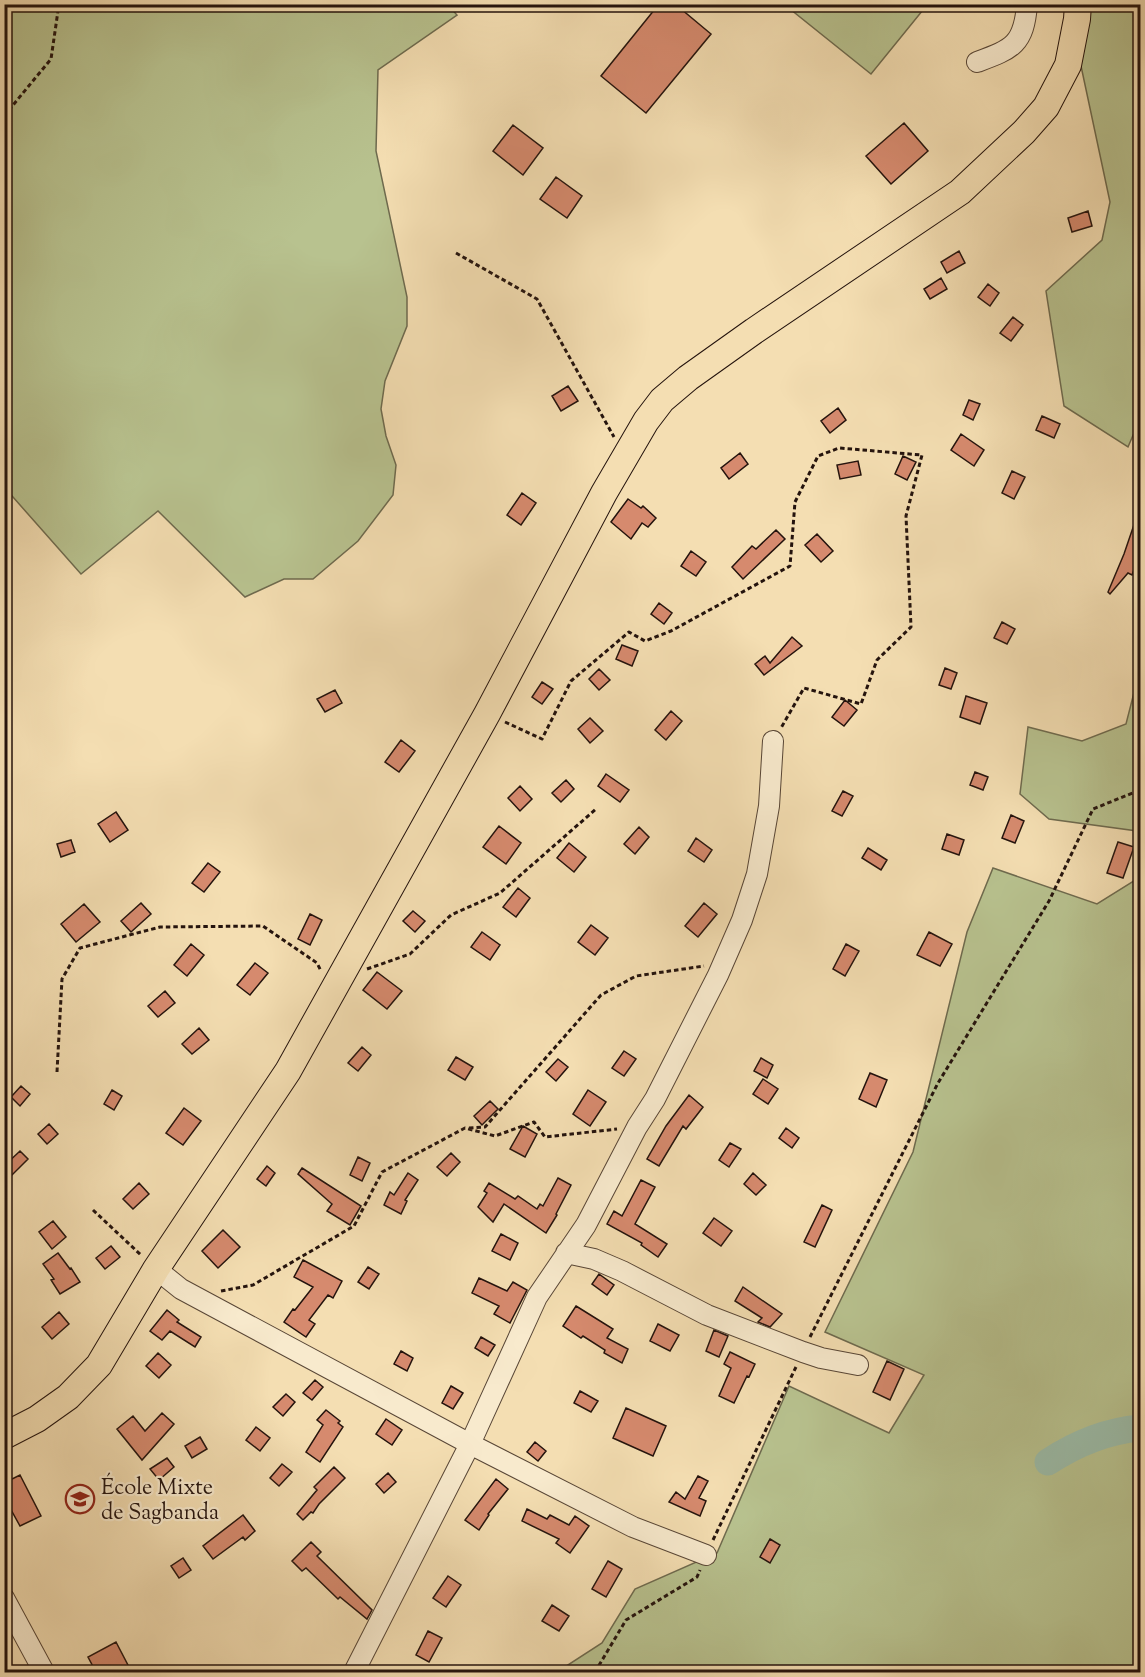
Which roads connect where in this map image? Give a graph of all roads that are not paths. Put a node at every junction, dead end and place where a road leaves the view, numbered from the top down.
1 (1027, 4) edge
2 (1078, 4) edge
3 (977, 62) dead end
4 (773, 741) road end
5 (566, 1253) junction
6 (156, 1269) junction
7 (858, 1365) dead end
8 (4, 1436) edge
9 (470, 1444) junction
10 (706, 1555) road end
11 (4, 1598) edge
12 (44, 1672) edge
13 (354, 1672) edge

1 - 3 street
2 - 6 main road
4 - 5 street
5 - 7 street
5 - 9 street
6 - 8 main road
6 - 9 street
9 - 10 street
9 - 13 street
11 - 12 street

